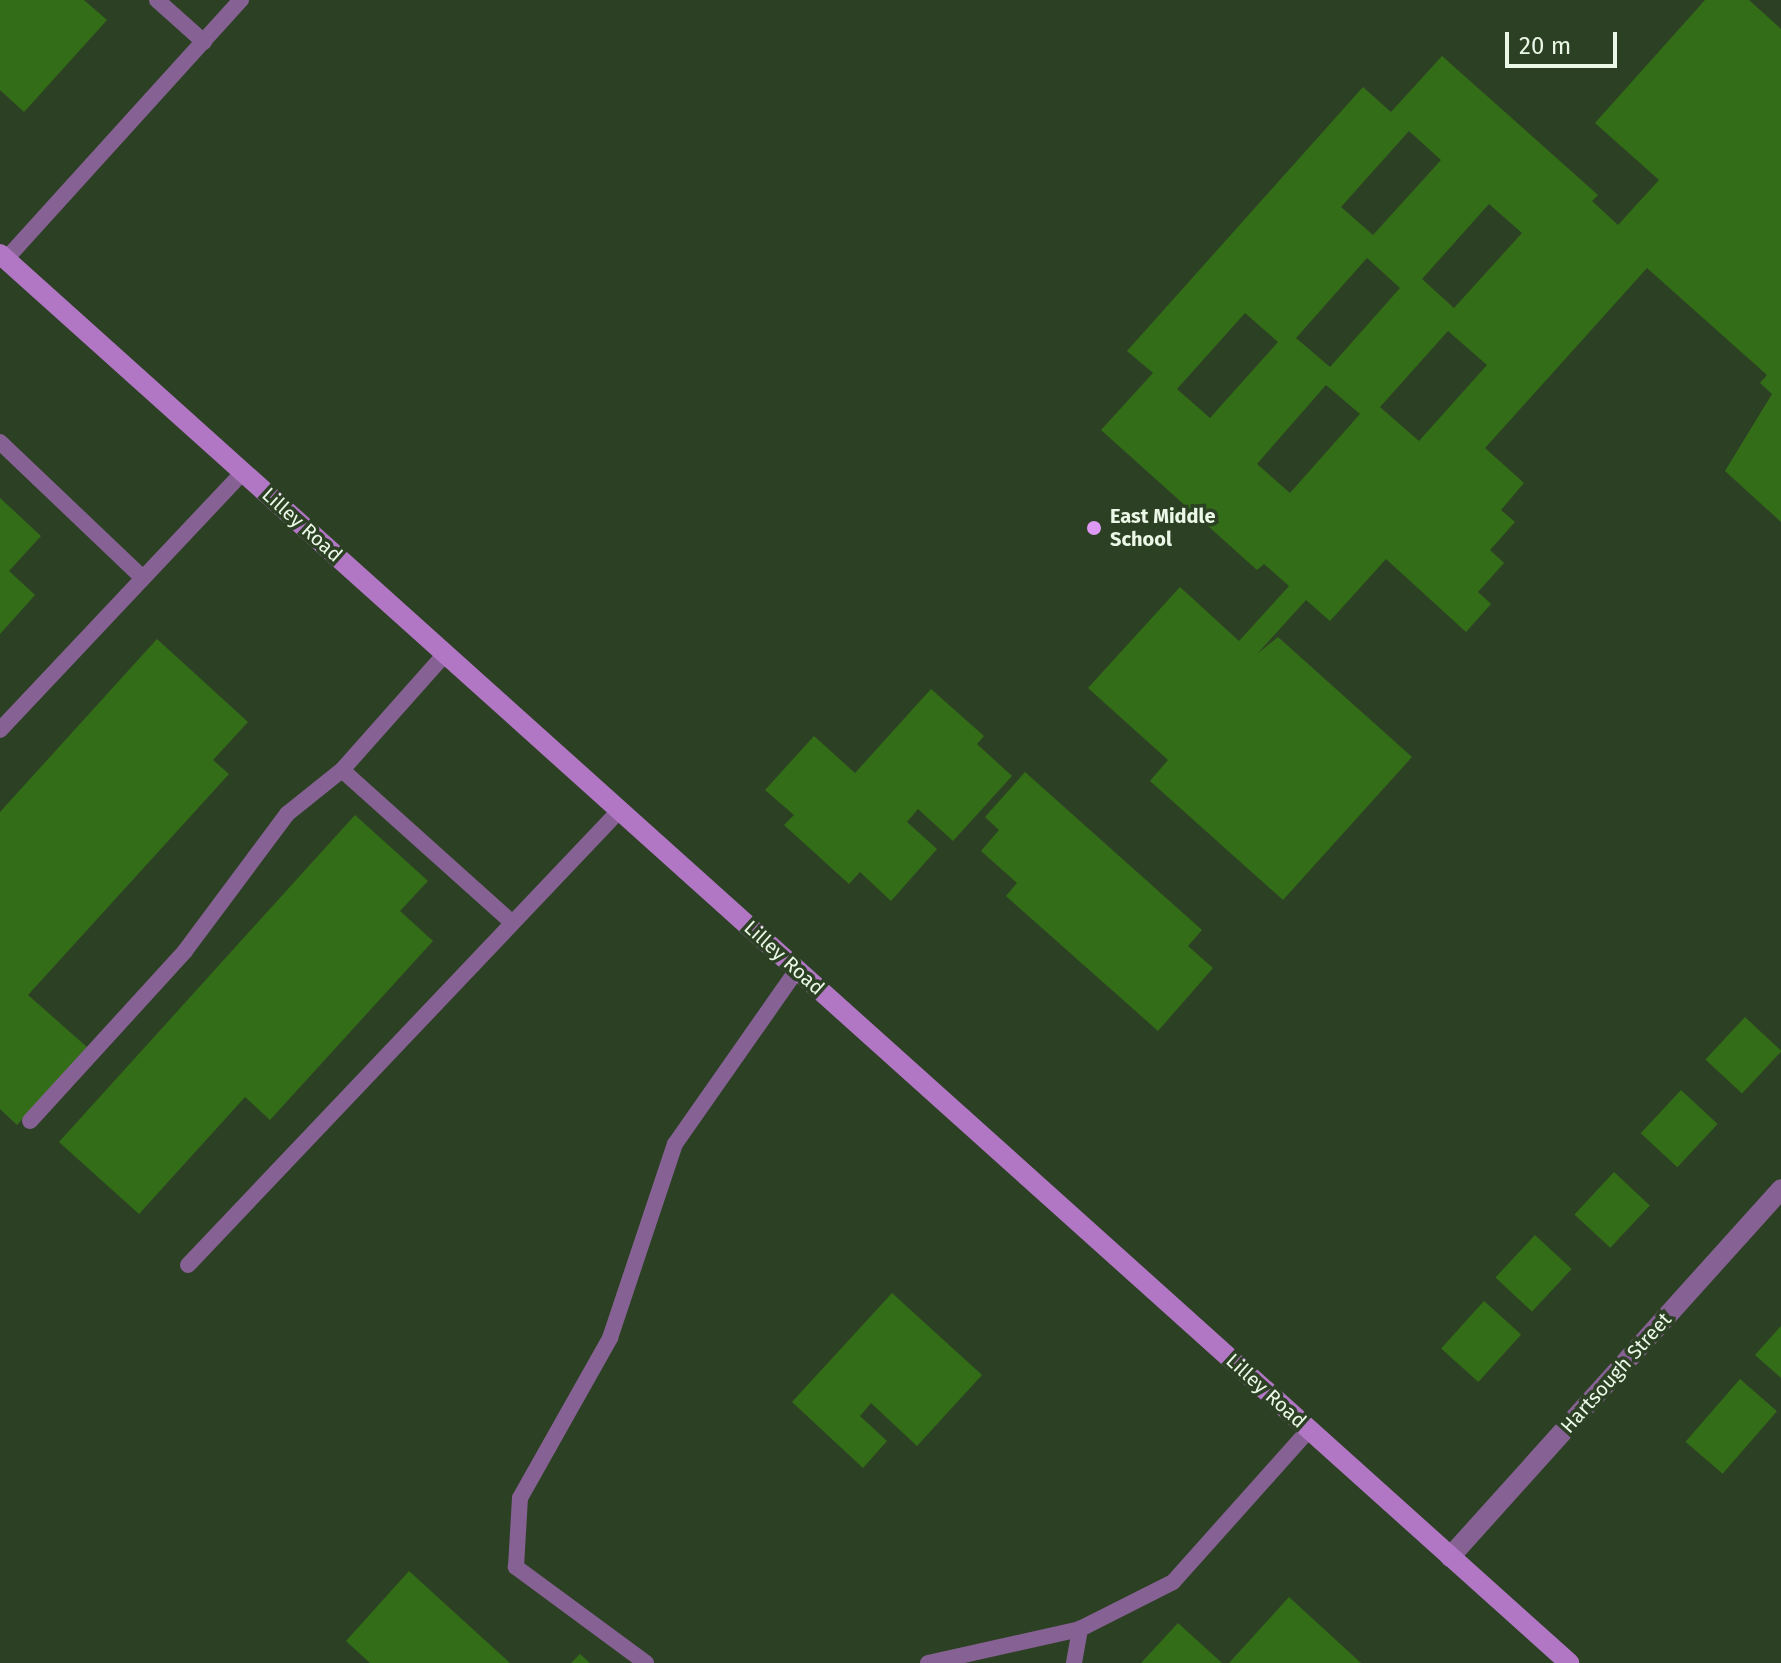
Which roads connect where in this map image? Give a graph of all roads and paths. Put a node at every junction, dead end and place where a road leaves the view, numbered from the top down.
1 (157, 0) edge
2 (241, 0) edge
3 (204, 42) junction
4 (3, 256) edge
5 (0, 442) edge
6 (243, 472) junction
7 (143, 578) junction
8 (445, 654) junction
9 (0, 730) edge
10 (342, 770) junction
11 (620, 810) junction
12 (509, 920) junction
13 (797, 970) junction
14 (30, 1121) dead end
15 (1781, 1189) edge
16 (188, 1265) dead end
17 (1309, 1430) junction
18 (1450, 1557) junction
19 (1080, 1629) junction
20 (646, 1663) edge
21 (928, 1663) edge
22 (1074, 1663) edge
23 (1569, 1663) edge

1 - 3 lane
2 - 3 lane
3 - 4 lane
4 - 6 street, Lilley Road
5 - 7 lane
6 - 7 lane
6 - 8 street, Lilley Road
7 - 9 lane
8 - 10 lane
8 - 11 street, Lilley Road
10 - 12 lane
10 - 14 lane
11 - 12 lane
11 - 13 street, Lilley Road
12 - 16 lane
13 - 17 street, Lilley Road
13 - 20 lane
15 - 18 street, Hartsough Street
17 - 18 street, Lilley Road
17 - 19 lane
18 - 23 street, Lilley Road
19 - 21 lane
19 - 22 lane

